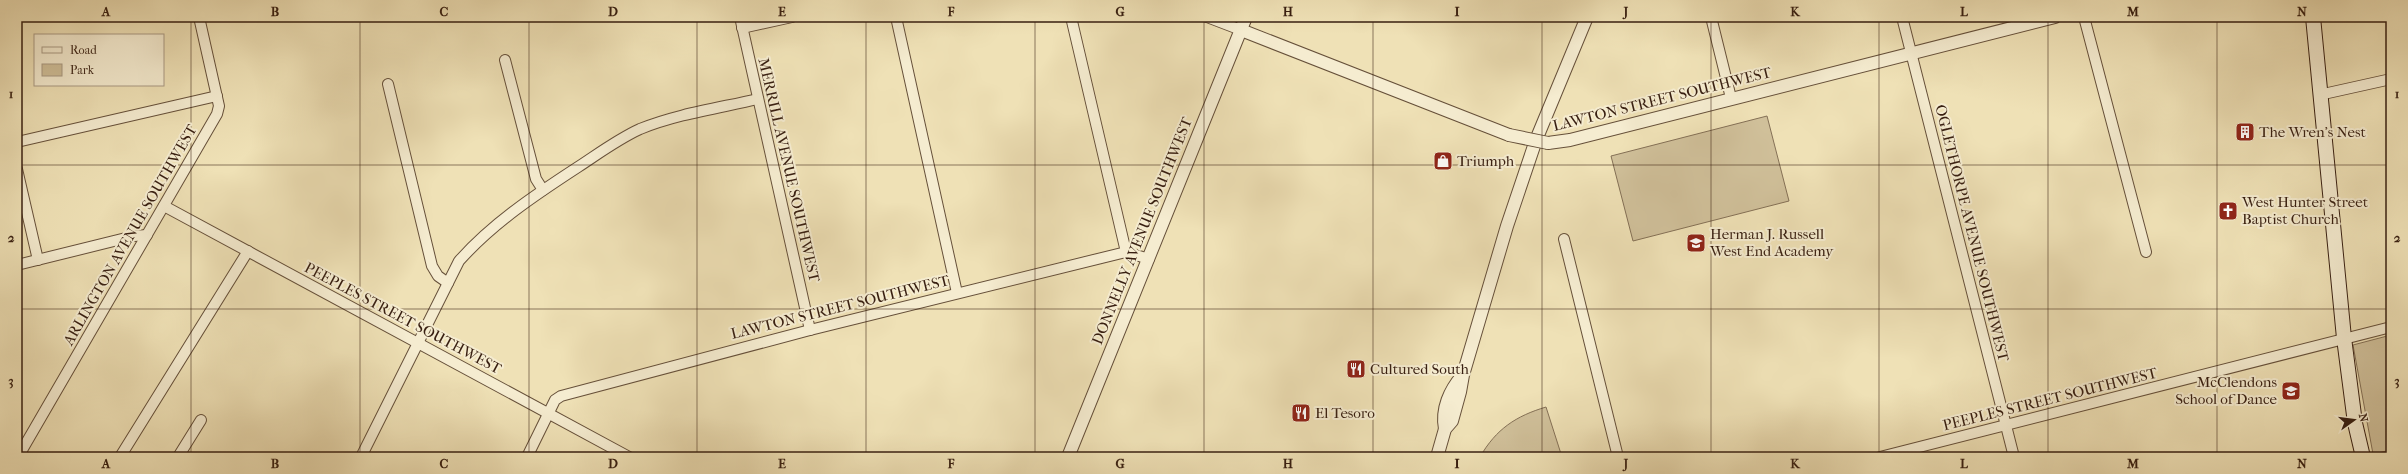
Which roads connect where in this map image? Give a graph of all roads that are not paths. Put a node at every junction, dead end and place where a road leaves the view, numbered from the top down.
1 (199, 17) edge
2 (740, 17) edge
3 (792, 17) edge
4 (896, 17) edge
5 (1071, 17) edge
6 (1207, 17) edge
7 (1246, 17) edge
8 (1587, 17) edge
9 (1711, 17) edge
10 (1902, 17) edge
11 (2055, 17) edge
12 (2084, 17) edge
13 (2313, 17) edge
14 (742, 28) junction
15 (1241, 30) junction
16 (1911, 53) junction
17 (505, 60) dead end
18 (2391, 79) edge
19 (388, 84) dead end
20 (2319, 95) junction
21 (217, 96) junction
22 (758, 98) junction
23 (1731, 98) junction
24 (17, 142) edge
25 (17, 169) edge
26 (543, 190) junction
27 (164, 206) junction
28 (147, 235) junction
29 (1564, 238) dead end
30 (248, 251) junction
31 (1126, 252) junction
32 (2146, 252) dead end
33 (1149, 259) junction
34 (38, 260) junction
35 (17, 265) edge
36 (448, 283) junction
37 (957, 293) junction
38 (2391, 327) edge
39 (810, 330) junction
40 (2344, 338) junction
41 (419, 344) junction
42 (548, 414) junction
43 (201, 420) dead end
44 (2006, 426) junction
45 (123, 456) edge
46 (18, 457) edge
47 (178, 457) edge
48 (362, 457) edge
49 (527, 457) edge
50 (629, 457) edge
51 (1068, 457) edge
52 (1437, 457) edge
53 (1618, 457) edge
54 (1880, 457) edge
55 (2014, 457) edge
56 (2363, 457) edge

1 - 21 street, ARLINGTON AVENUE SOUTHWEST
2 - 14 street, MERRILL AVENUE SOUTHWEST
3 - 14 street
4 - 37 street
5 - 31 street
6 - 15 street
7 - 15 street, DONNELLY AVENUE SOUTHWEST
8 - 52 street
9 - 23 street
10 - 16 street, OGLETHORPE AVENUE SOUTHWEST
11 - 16 street, LAWTON STREET SOUTHWEST
12 - 32 street
13 - 20 main road
14 - 22 street, MERRILL AVENUE SOUTHWEST
15 - 23 street, LAWTON STREET SOUTHWEST, bridge
15 - 33 street, DONNELLY AVENUE SOUTHWEST
16 - 23 street, LAWTON STREET SOUTHWEST
16 - 44 street, OGLETHORPE AVENUE SOUTHWEST
17 - 26 street
18 - 20 street
19 - 36 street
20 - 40 main road
21 - 24 street
21 - 27 street, ARLINGTON AVENUE SOUTHWEST
22 - 26 street
22 - 39 street, MERRILL AVENUE SOUTHWEST
25 - 34 street
26 - 36 street
27 - 28 street, ARLINGTON AVENUE SOUTHWEST
27 - 30 street, PEEPLES STREET SOUTHWEST
28 - 34 street
28 - 46 street, ARLINGTON AVENUE SOUTHWEST
29 - 53 street
30 - 41 street, PEEPLES STREET SOUTHWEST
30 - 45 street
31 - 33 street
31 - 37 street, LAWTON STREET SOUTHWEST
33 - 51 street, DONNELLY AVENUE SOUTHWEST
34 - 35 street
36 - 41 street
37 - 39 street, LAWTON STREET SOUTHWEST
38 - 40 street, PEEPLES STREET SOUTHWEST
39 - 42 street, LAWTON STREET SOUTHWEST
40 - 44 street, PEEPLES STREET SOUTHWEST
40 - 56 main road
41 - 42 street, PEEPLES STREET SOUTHWEST
41 - 48 street
42 - 49 street, LAWTON STREET SOUTHWEST
42 - 50 street, PEEPLES STREET SOUTHWEST
43 - 47 street
44 - 54 street, PEEPLES STREET SOUTHWEST
44 - 55 street, OGLETHORPE AVENUE SOUTHWEST

